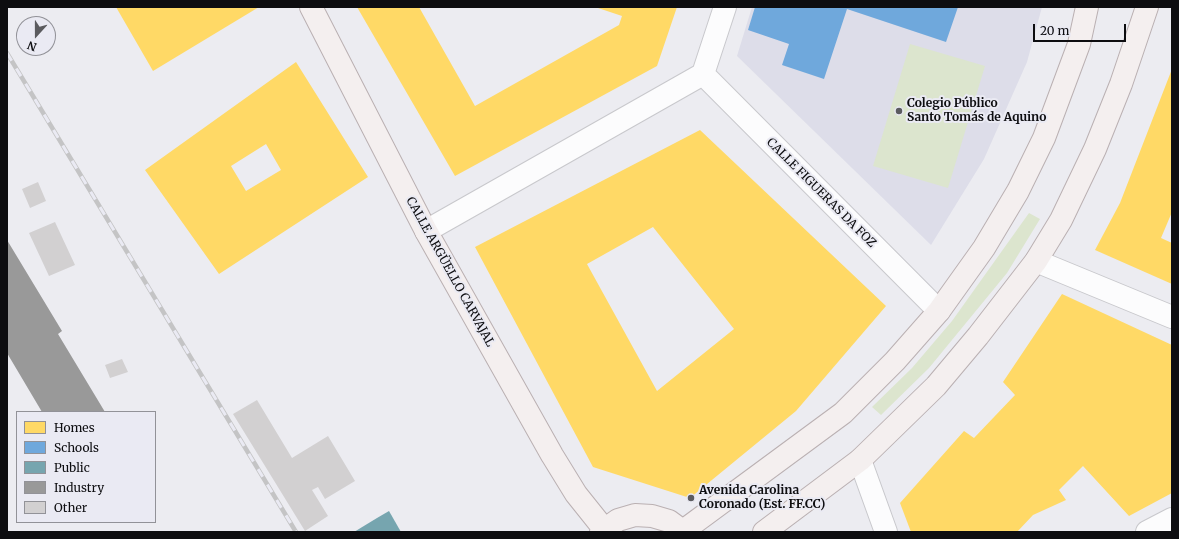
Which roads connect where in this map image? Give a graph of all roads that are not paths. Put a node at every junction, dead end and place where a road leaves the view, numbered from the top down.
1 (311, 7) edge
2 (725, 7) edge
3 (1088, 7) edge
4 (1147, 7) edge
5 (703, 74) junction
6 (426, 231) junction
7 (1036, 261) junction
8 (939, 311) junction
9 (1172, 317) edge
10 (860, 460) junction
11 (1172, 520) edge
12 (602, 530) edge
13 (683, 531) edge
14 (764, 532) edge
15 (886, 532) edge
16 (1147, 532) edge

1 - 6 main road, CALLE ARGÜELLO CARVAJAL
2 - 5 street
3 - 8 main road
4 - 7 main road
5 - 6 street
5 - 8 street, CALLE FIGUERAS DA FOZ
6 - 12 main road, CALLE ARGÜELLO CARVAJAL
7 - 9 street
7 - 10 main road
8 - 13 main road
10 - 14 main road
10 - 15 street
11 - 16 street
12 - 13 main road

